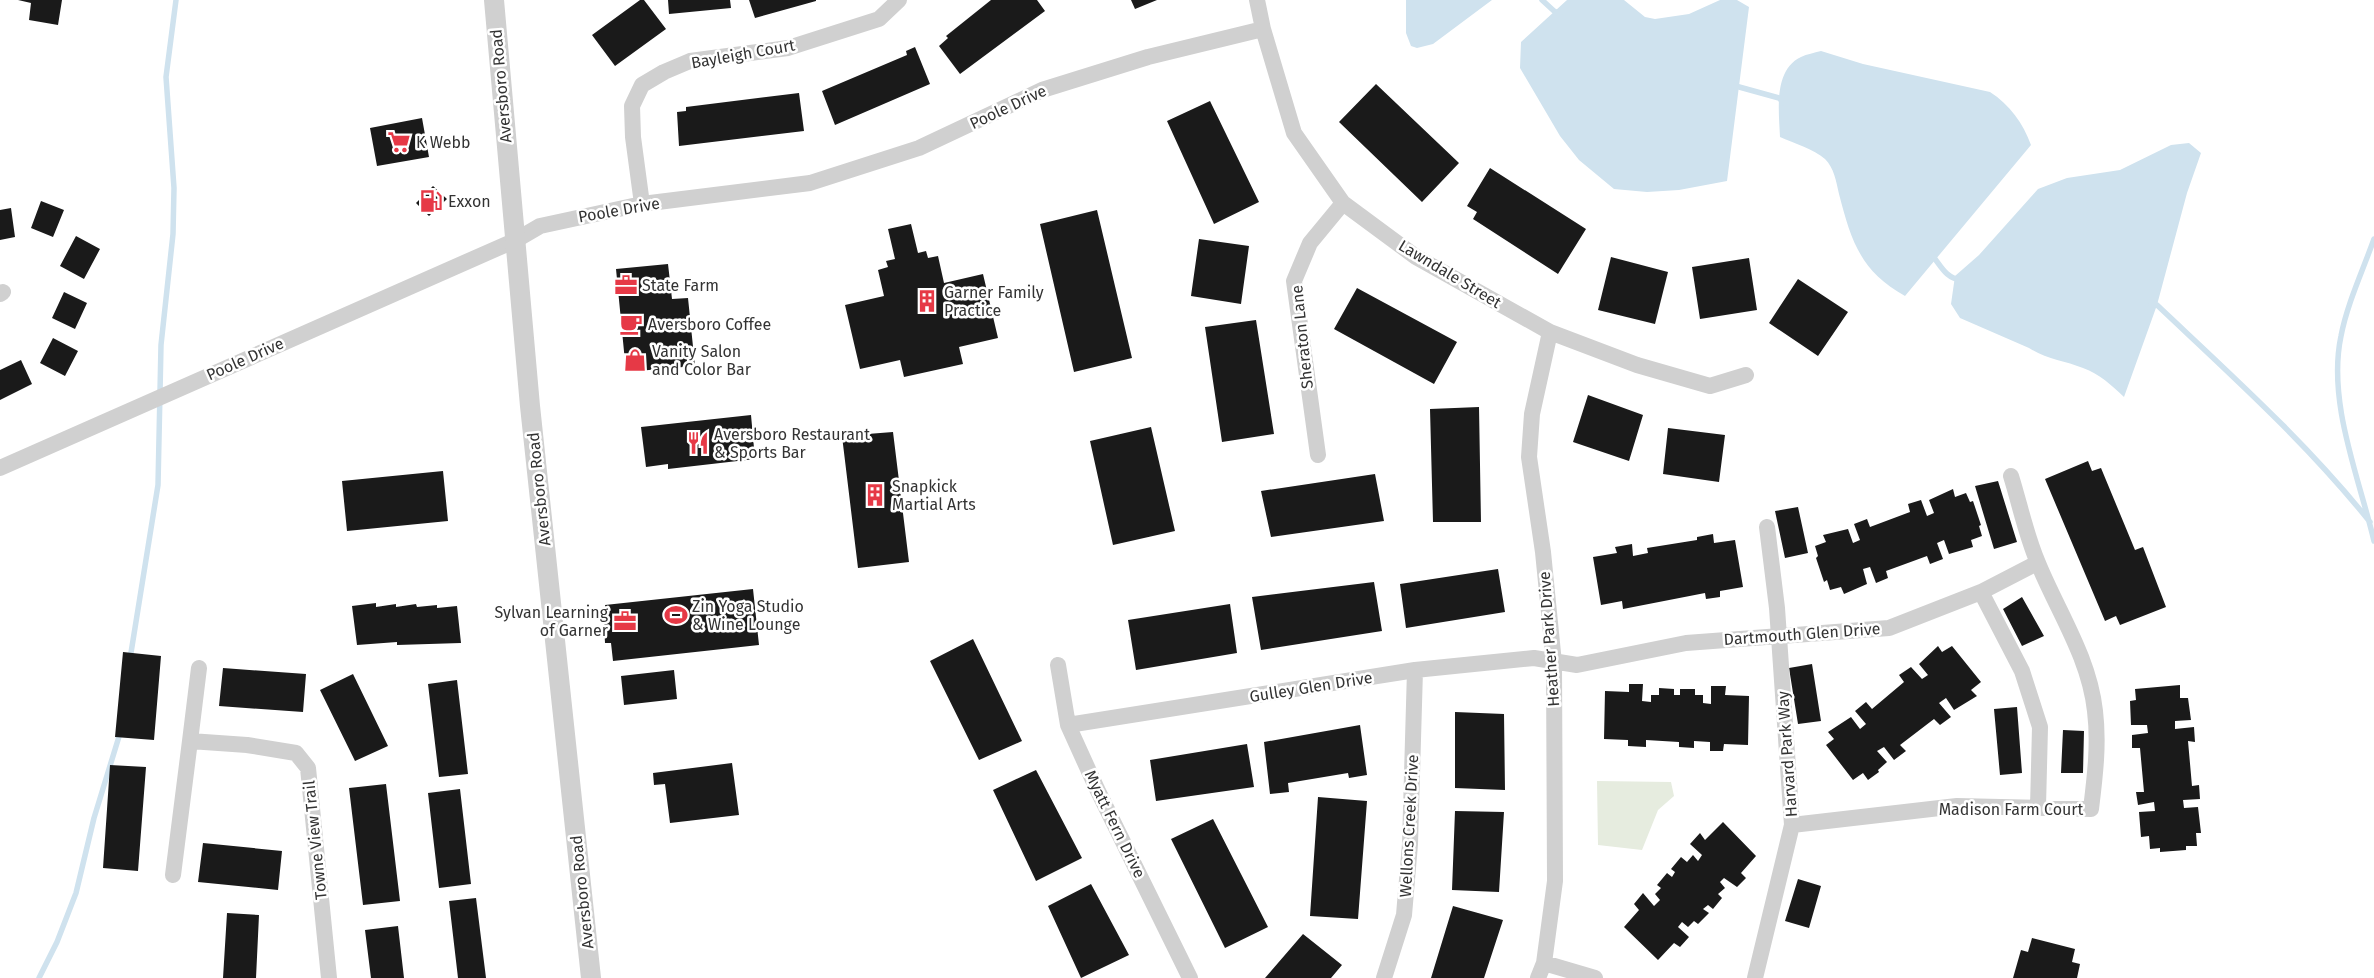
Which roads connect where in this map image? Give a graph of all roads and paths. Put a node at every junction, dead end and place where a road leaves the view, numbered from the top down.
1 (494, 0) edge
2 (899, 0) edge
3 (1257, 0) edge
4 (1263, 29) junction
5 (1343, 203) junction
6 (642, 204) junction
7 (516, 240) junction
8 (1550, 332) junction
9 (1746, 375) dead end
10 (1318, 455) dead end
11 (1, 464) edge
12 (2011, 476) dead end
13 (1767, 527) dead end
14 (2037, 563) junction
15 (1981, 592) junction
16 (1778, 636) junction
17 (1554, 663) junction
18 (1058, 664) dead end
19 (199, 668) dead end
20 (1415, 670) junction
21 (1068, 725) junction
22 (190, 740) junction
23 (2038, 807) junction
24 (1792, 825) junction
25 (173, 875) dead end
26 (1541, 970) edge
27 (329, 978) edge
28 (591, 978) edge
29 (1190, 978) edge
30 (1384, 978) edge
31 (1595, 978) edge
32 (1755, 978) edge

1 - 7 street, Aversboro Road
2 - 6 street, Bayleigh Court
3 - 4 street, Lawndale Street
4 - 5 street, Lawndale Street
4 - 6 street, Poole Drive
5 - 8 street, Lawndale Street
5 - 10 street, Sheraton Lane
6 - 7 street, Poole Drive
7 - 11 street, Poole Drive
7 - 28 street, Aversboro Road
8 - 9 street, Lawndale Street
8 - 17 street, Heather Park Drive
12 - 14 street, Madison Farm Court
13 - 16 street, Harvard Park Way
14 - 15 street, Dartmouth Glen Drive
14 - 23 street, Madison Farm Court
15 - 16 street, Dartmouth Glen Drive
15 - 23 street
16 - 17 street, Dartmouth Glen Drive
16 - 24 street, Harvard Park Way
17 - 20 street, Gulley Glen Drive
17 - 26 street, Heather Park Drive
18 - 21 street, Myatt Fern Drive
19 - 22 street
20 - 21 street, Gulley Glen Drive
20 - 30 street, Wellons Creek Drive
21 - 29 street, Myatt Fern Drive
22 - 25 street
22 - 27 street, Towne View Trail
23 - 24 street, Madison Farm Court
24 - 32 street, Harvard Park Way
26 - 31 street

